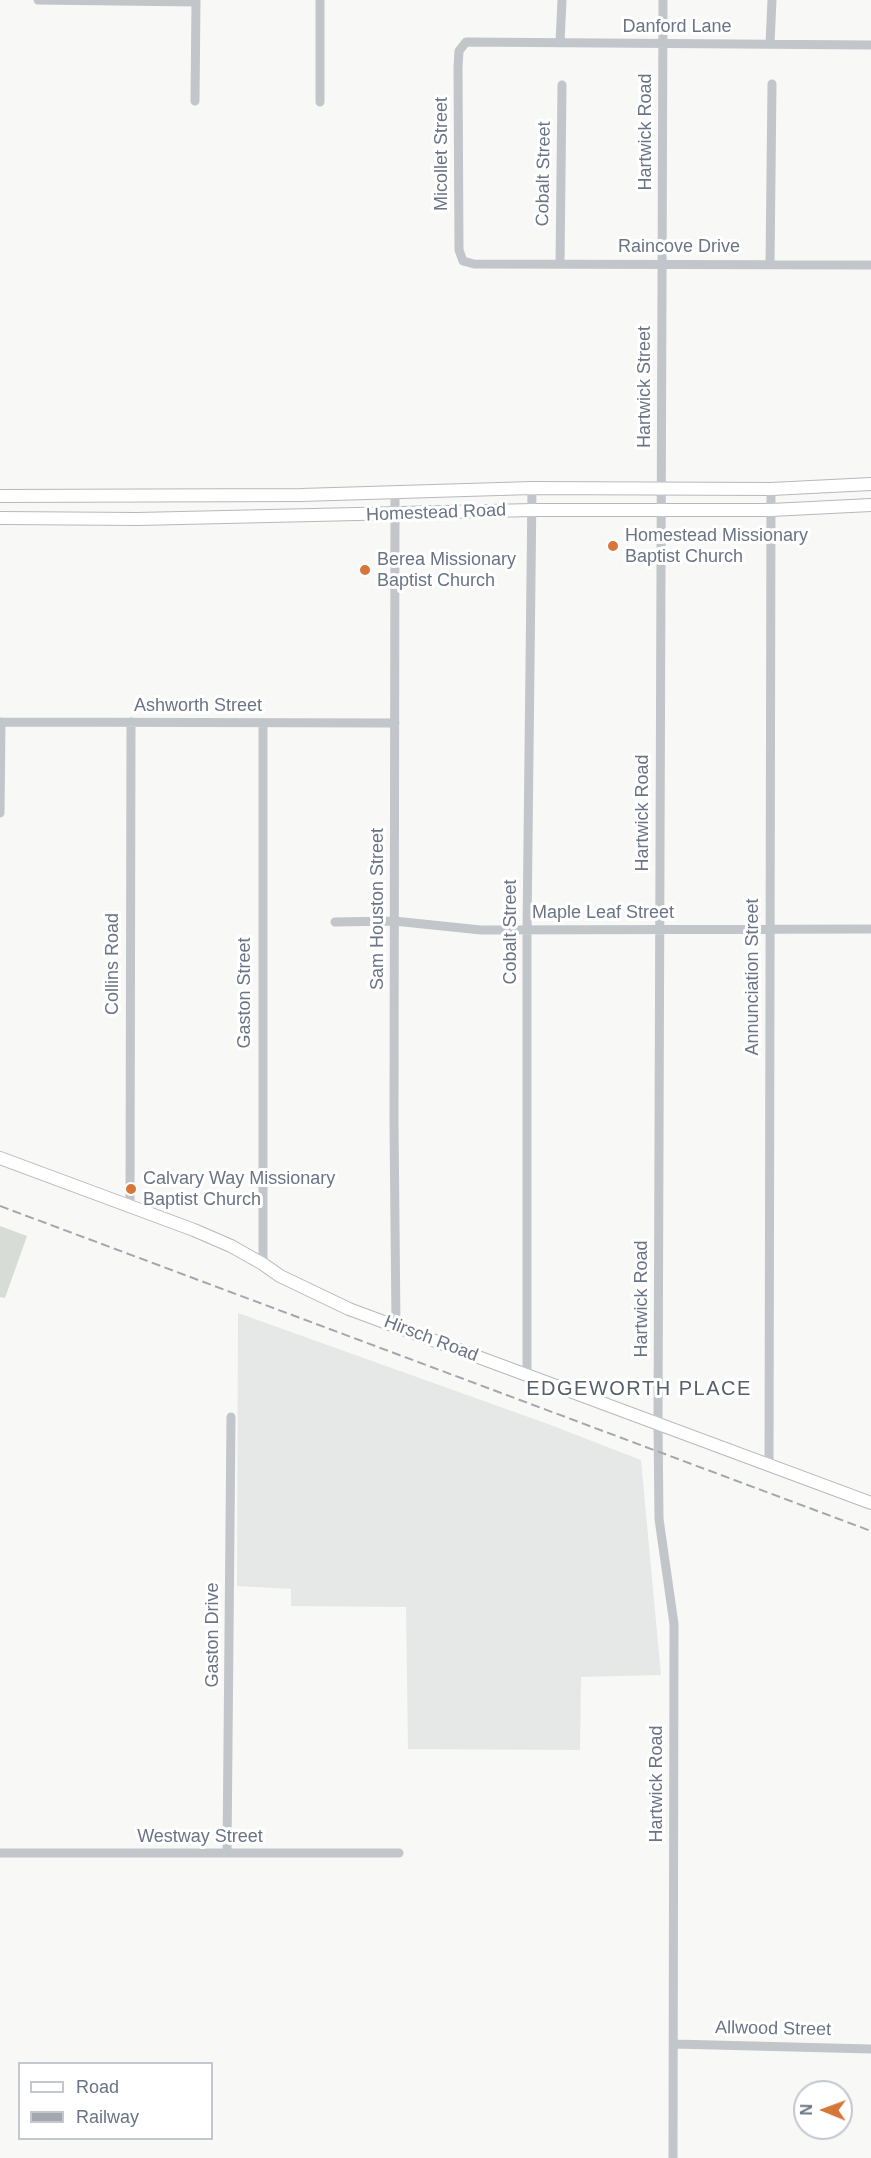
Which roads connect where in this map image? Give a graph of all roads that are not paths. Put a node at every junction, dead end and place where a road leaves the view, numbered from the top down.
1 (38, 0) edge
2 (320, 0) edge
3 (562, 0) edge
4 (663, 0) edge
5 (772, 0) edge
6 (196, 1) edge
7 (483, 42) joint
8 (560, 43) junction
9 (662, 44) junction
10 (770, 44) junction
11 (871, 45) edge
12 (772, 84) dead end
13 (562, 85) dead end
14 (195, 101) dead end
15 (320, 102) dead end
16 (662, 263) junction
17 (487, 264) joint
18 (560, 264) junction
19 (771, 264) junction
20 (871, 265) edge
21 (871, 484) edge
22 (532, 488) junction
23 (662, 489) junction
24 (771, 489) junction
25 (395, 492) junction
26 (136, 495) junction
27 (273, 495) junction
28 (0, 496) edge
29 (17, 496) junction
30 (871, 505) edge
31 (533, 510) junction
32 (771, 510) junction
33 (662, 511) junction
34 (396, 514) junction
35 (276, 516) junction
36 (0, 518) edge
37 (17, 518) junction
38 (136, 519) junction
39 (0, 722) edge
40 (131, 722) junction
41 (263, 723) junction
42 (395, 723) junction
43 (0, 813) edge
44 (394, 921) junction
45 (335, 922) dead end
46 (871, 929) edge
47 (527, 930) junction
48 (660, 930) junction
49 (770, 930) junction
50 (0, 1158) edge
51 (130, 1206) junction
52 (263, 1264) junction
53 (396, 1325) junction
54 (527, 1376) junction
55 (231, 1417) dead end
56 (658, 1423) junction
57 (769, 1464) junction
58 (871, 1503) edge
59 (0, 1853) edge
60 (227, 1853) junction
61 (399, 1853) dead end
62 (674, 2044) junction
63 (871, 2049) edge
64 (673, 2158) edge

1 - 6 street
2 - 15 street
3 - 8 street
4 - 9 street, Hartwick Road
5 - 10 street
6 - 14 street
7 - 8 street, Danford Lane
7 - 17 street, Micollet Street
8 - 9 street, Danford Lane
9 - 10 street, Danford Lane
9 - 16 street, Hartwick Road
10 - 11 street, Danford Lane
12 - 19 street
13 - 18 street, Cobalt Street
16 - 18 street, Raincove Drive
16 - 19 street, Raincove Drive
16 - 23 street, Hartwick Street
17 - 18 street, Raincove Drive
19 - 20 street, Raincove Drive
21 - 24 main road, Homestead Road
22 - 23 main road, Homestead Road
22 - 25 main road, Homestead Road
22 - 31 street, Cobalt Street
23 - 24 main road, Homestead Road
23 - 33 street, Hartwick Street
24 - 32 street, Annunciation Street
25 - 27 main road, Homestead Road
25 - 34 street, Sam Houston Street
26 - 27 main road, Homestead Road
26 - 29 main road, Homestead Road
26 - 38 main road
27 - 35 main road
28 - 29 main road, Homestead Road
29 - 37 main road
30 - 32 main road, Homestead Road
31 - 33 main road, Homestead Road
31 - 34 main road, Homestead Road
31 - 47 street, Cobalt Street
32 - 33 main road, Homestead Road
32 - 49 street, Annunciation Street
33 - 48 street, Hartwick Road
34 - 35 main road, Homestead Road
34 - 42 street, Sam Houston Street
35 - 38 main road, Homestead Road
36 - 37 main road, Homestead Road
37 - 38 main road, Homestead Road
39 - 40 street, Ashworth Street
39 - 43 street
40 - 41 street, Ashworth Street
40 - 51 street, Collins Road
41 - 42 street, Ashworth Street
41 - 52 street, Gaston Street
42 - 44 street, Sam Houston Street
44 - 45 street, Maple Leaf Street
44 - 47 street, Maple Leaf Street
44 - 53 street, Sam Houston Street
46 - 49 street, Maple Leaf Street
47 - 48 street, Maple Leaf Street
47 - 54 street, Cobalt Street
48 - 49 street, Maple Leaf Street
48 - 56 street, Hartwick Road
49 - 57 street, Annunciation Street
50 - 51 main road, Hirsch Road
51 - 52 main road, Hirsch Road
52 - 53 main road, Hirsch Road
53 - 54 main road, Hirsch Road
54 - 56 main road, Hirsch Road
55 - 60 street, Gaston Drive
56 - 57 main road, Hirsch Road
56 - 62 street, Hartwick Road
57 - 58 main road, Hirsch Road
59 - 60 street, Westway Street
60 - 61 street, Westway Street
62 - 63 street, Allwood Street
62 - 64 street, Hartwick Road

